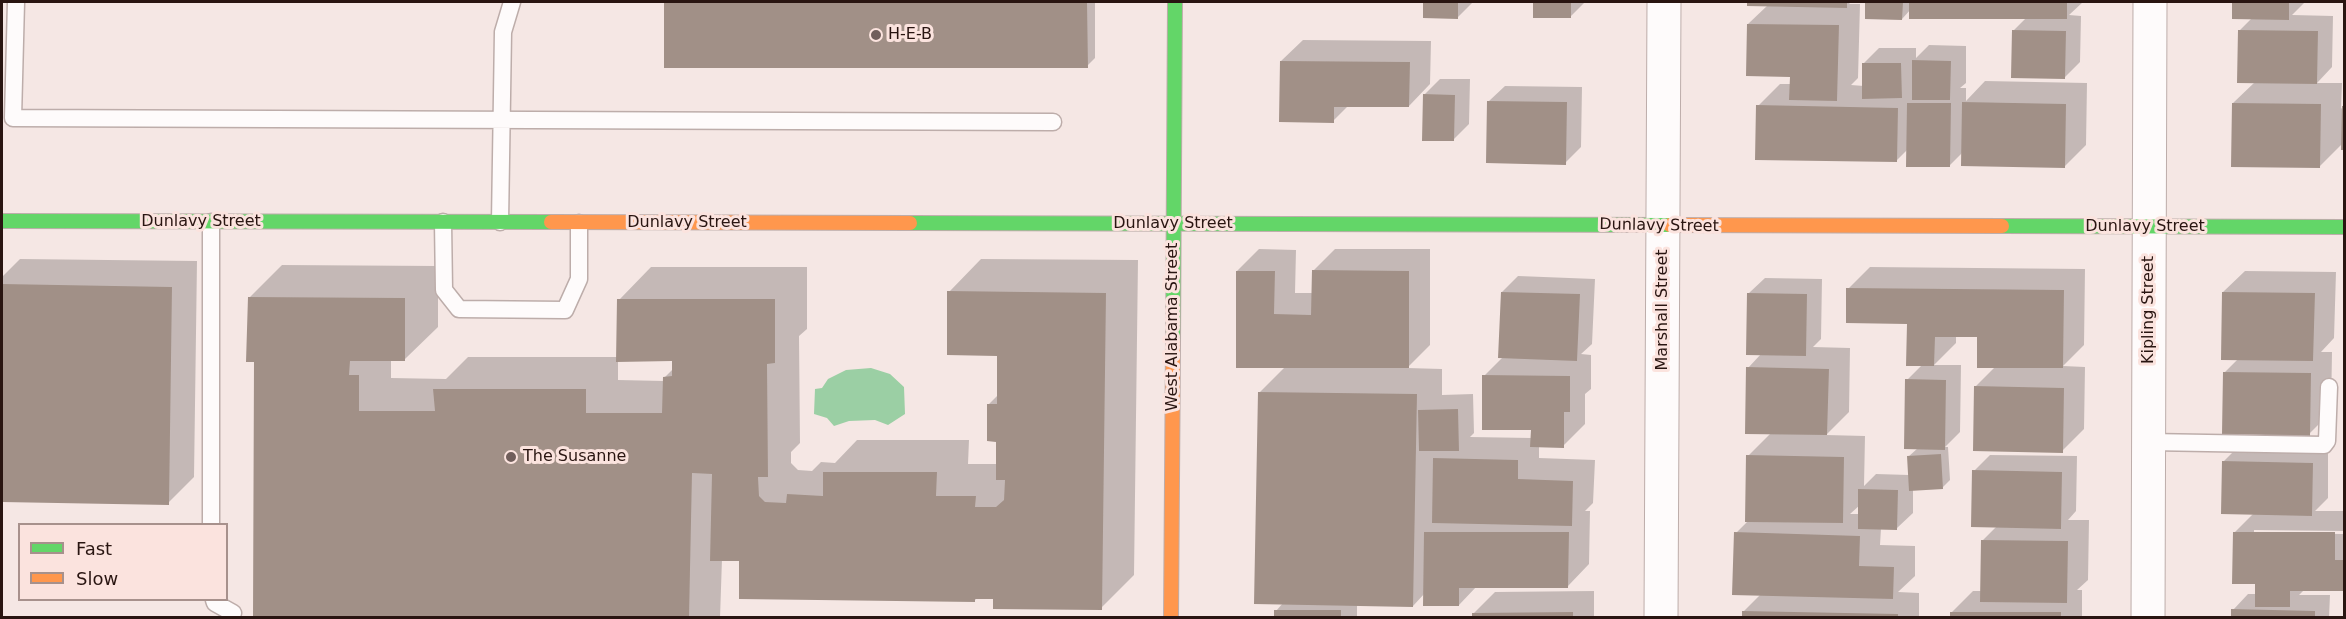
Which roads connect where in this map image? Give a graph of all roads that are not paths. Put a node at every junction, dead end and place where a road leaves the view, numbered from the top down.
1 (16, 2) edge
2 (512, 2) edge
3 (1175, 2) edge
4 (1664, 2) edge
5 (2150, 2) edge
6 (502, 120) junction
7 (1053, 122) dead end
8 (2, 221) edge
9 (211, 222) junction
10 (443, 222) junction
11 (500, 222) junction
12 (579, 223) junction
13 (1173, 224) junction
14 (1663, 226) junction
15 (2149, 227) junction
16 (2344, 227) edge
17 (2329, 387) dead end
18 (2149, 442) junction
19 (211, 523) edge
20 (214, 601) edge
21 (233, 613) dead end
22 (1172, 618) edge
23 (1661, 618) edge
24 (2148, 618) edge

1 - 6 lane
2 - 6 lane
3 - 13 street, West Alabama Street
4 - 14 street, Marshall Street
5 - 15 street, Kipling Street
6 - 7 lane
6 - 11 lane
8 - 9 street, Dunlavy Street
9 - 10 street, Dunlavy Street
9 - 19 lane
10 - 11 street, Dunlavy Street
10 - 12 lane
11 - 12 street, Dunlavy Street
12 - 13 street, Dunlavy Street
13 - 14 street, Dunlavy Street
13 - 22 street, West Alabama Street
14 - 15 street, Dunlavy Street
14 - 23 street, Marshall Street
15 - 16 street, Dunlavy Street
15 - 18 street, Kipling Street
17 - 18 lane
18 - 24 street, Kipling Street
20 - 21 lane

